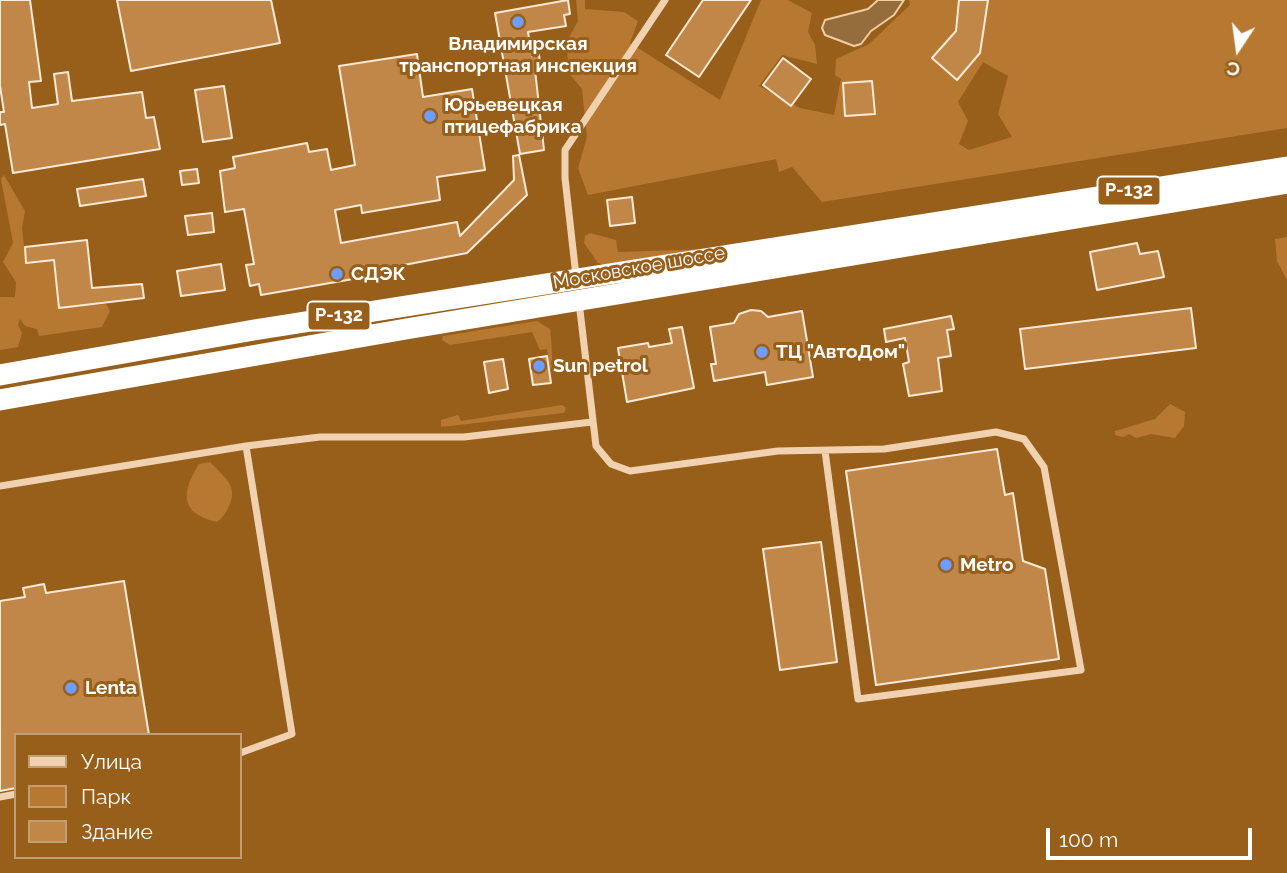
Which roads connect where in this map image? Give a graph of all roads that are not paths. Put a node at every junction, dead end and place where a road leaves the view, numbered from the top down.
1 (665, 0) edge
2 (1287, 167) edge
3 (1287, 183) edge
4 (576, 280) junction
5 (579, 301) junction
6 (0, 375) edge
7 (0, 400) edge
8 (592, 422) junction
9 (246, 446) junction
10 (825, 451) junction
11 (0, 486) edge
12 (242, 752) edge

1 - 4 street
2 - 4 highway, Московское шоссе / Р-132
3 - 5 highway, Московское шоссе / Р-132
4 - 5 street
4 - 6 highway, Московское шоссе / Р-132
5 - 7 highway, Московское шоссе / Р-132
5 - 8 street
8 - 9 street
8 - 10 street
9 - 11 street
9 - 12 street
10 - 10 street

